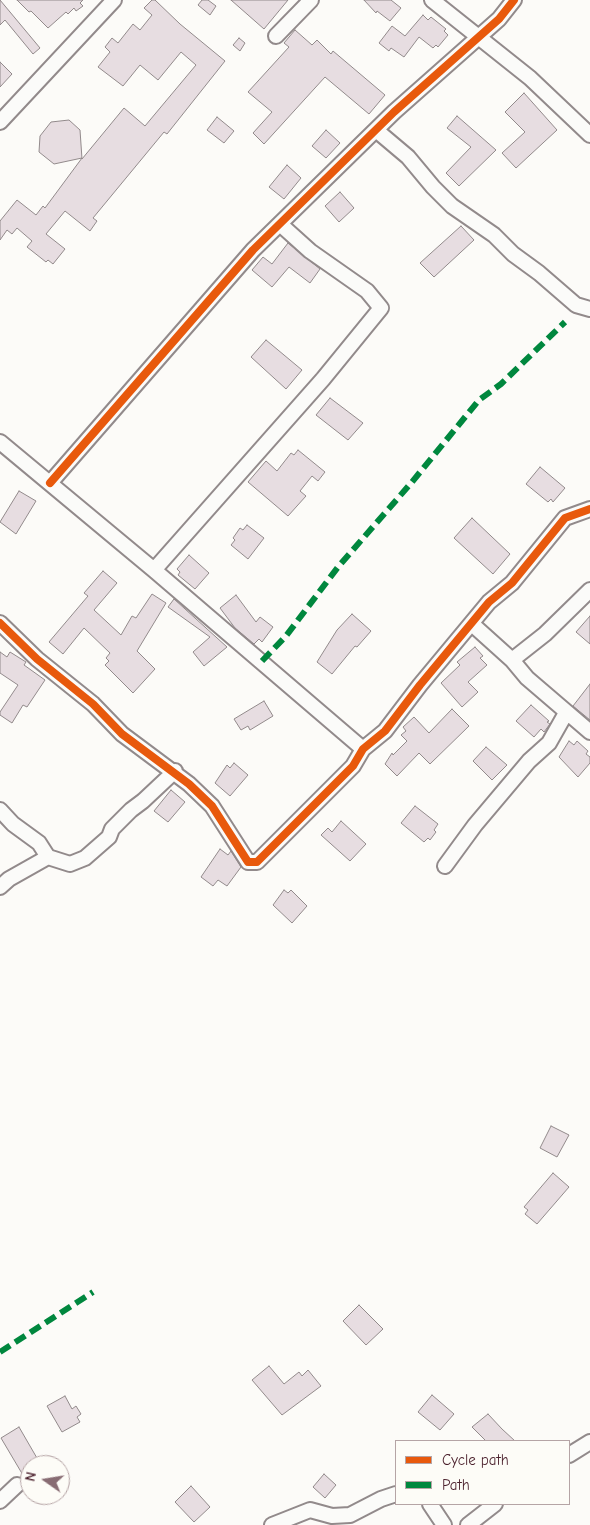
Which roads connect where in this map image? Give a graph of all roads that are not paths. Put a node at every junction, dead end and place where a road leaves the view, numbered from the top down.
1 (114, 0) edge
2 (311, 0) edge
3 (432, 0) edge
4 (514, 0) edge
5 (276, 36) dead end
6 (478, 36) junction
7 (0, 122) edge
8 (376, 130) junction
9 (590, 135) edge
10 (280, 224) junction
11 (590, 309) edge
12 (0, 442) edge
13 (50, 483) junction
14 (590, 509) edge
15 (154, 570) junction
16 (590, 590) edge
17 (0, 623) edge
18 (472, 624) junction
19 (512, 660) junction
20 (566, 713) junction
21 (590, 732) edge
22 (363, 749) junction
23 (175, 772) junction
24 (0, 810) edge
25 (48, 857) junction
26 (445, 866) dead end
27 (0, 887) edge
28 (590, 1442) edge
29 (570, 1454) edge
30 (17, 1485) dead end
31 (395, 1494) edge
32 (0, 1500) edge
33 (431, 1505) edge
34 (494, 1505) edge
35 (272, 1525) edge
36 (444, 1525) edge
37 (468, 1525) edge

1 - 7 street
2 - 5 street
3 - 6 street
4 - 6 street
6 - 8 street
6 - 9 street
8 - 10 street
8 - 11 street
10 - 13 street
10 - 15 street
12 - 13 street
13 - 15 street
14 - 18 street
15 - 22 street
16 - 19 street
17 - 23 street
18 - 19 street
18 - 22 street
19 - 20 street
20 - 21 street
20 - 26 street
22 - 23 street
23 - 25 street
24 - 25 street
25 - 27 street
28 - 29 street
30 - 32 street
31 - 35 street
33 - 36 street
34 - 37 street

